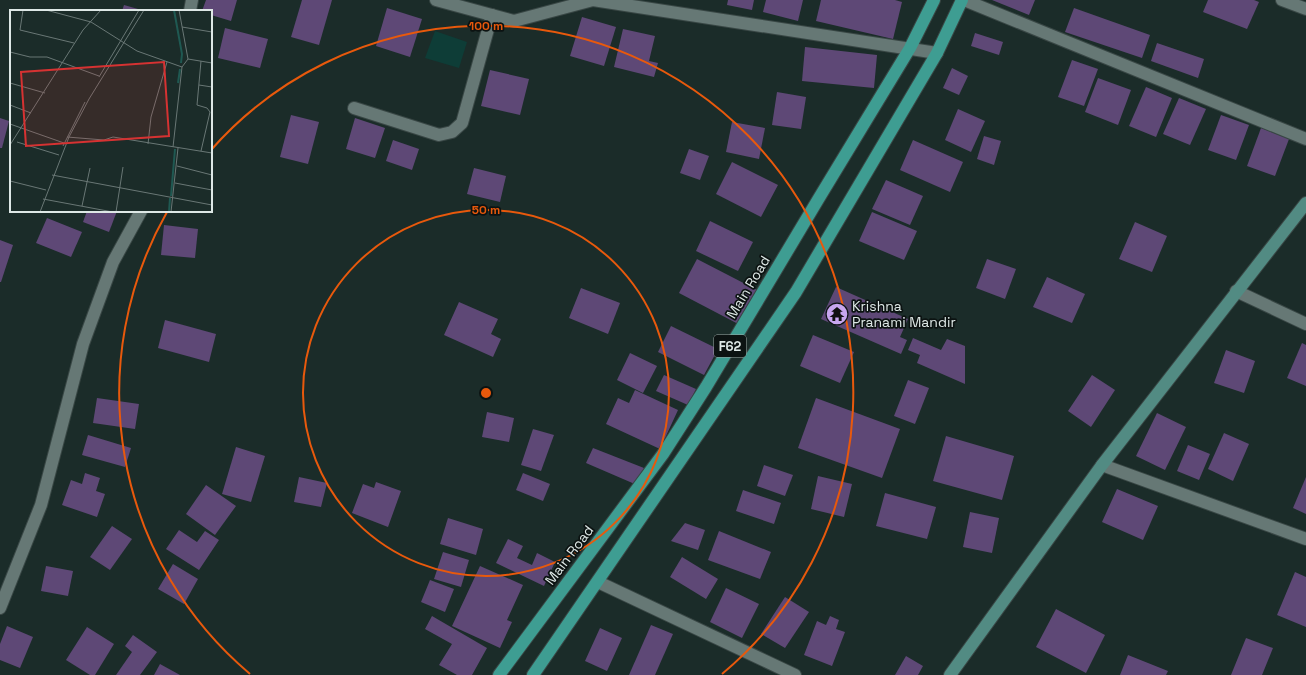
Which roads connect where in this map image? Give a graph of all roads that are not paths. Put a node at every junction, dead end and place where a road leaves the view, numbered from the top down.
1 (192, 0) edge
2 (436, 0) edge
3 (934, 0) edge
4 (963, 0) edge
5 (1282, 0) edge
6 (1306, 9) edge
7 (190, 10) edge
8 (492, 15) junction
9 (910, 48) junction
10 (937, 53) junction
11 (354, 108) dead end
12 (1306, 139) edge
13 (1306, 203) edge
14 (140, 212) edge
15 (1236, 291) junction
16 (1306, 324) edge
17 (1102, 465) junction
18 (1306, 539) edge
19 (598, 582) junction
20 (0, 608) edge
21 (499, 675) edge
22 (533, 675) edge
23 (795, 675) edge
24 (950, 675) edge

1 - 7 street
2 - 8 street
3 - 9 main road, Main Road / F62
4 - 10 main road, F62
4 - 12 street
5 - 6 street
8 - 9 street
8 - 11 street
9 - 10 street
9 - 21 main road, Main Road / F62
10 - 19 main road, F62
13 - 15 street
14 - 20 street
15 - 16 street
15 - 17 street
17 - 18 street
17 - 24 street
19 - 22 main road, F62
19 - 23 street

